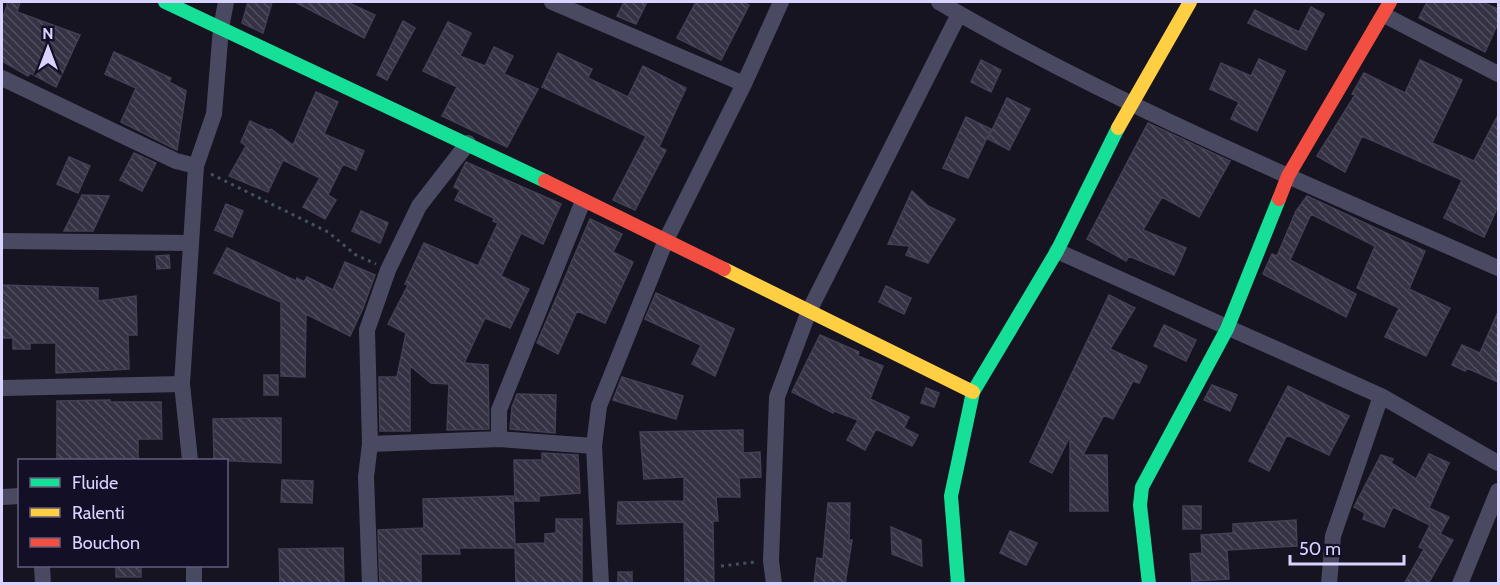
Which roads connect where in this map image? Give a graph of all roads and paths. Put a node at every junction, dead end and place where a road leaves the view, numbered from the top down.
1 (165, 2) edge
2 (226, 2) edge
3 (552, 2) edge
4 (781, 2) edge
5 (939, 2) edge
6 (1190, 2) edge
7 (1387, 8) edge
8 (959, 14) junction
9 (220, 28) junction
10 (1498, 74) edge
11 (2, 78) edge
12 (744, 84) junction
13 (1130, 103) junction
14 (468, 143) junction
15 (196, 166) junction
16 (1288, 176) junction
17 (584, 201) junction
18 (666, 240) junction
19 (2, 241) edge
20 (191, 243) junction
21 (1057, 251) junction
22 (1498, 268) edge
23 (388, 270) junction
24 (809, 311) junction
25 (1227, 328) junction
26 (182, 384) junction
27 (2, 388) edge
28 (973, 393) junction
29 (1381, 396) junction
30 (499, 439) junction
31 (370, 444) junction
32 (594, 446) junction
33 (190, 459) edge
34 (1498, 463) edge
35 (1498, 491) edge
36 (2, 496) edge
37 (18, 496) edge
38 (771, 561) junction
39 (721, 566) dead end
40 (42, 567) edge
41 (194, 567) edge
42 (43, 584) edge
43 (194, 584) edge
44 (370, 584) edge
45 (601, 584) edge
46 (774, 584) edge
47 (958, 584) edge
48 (1149, 584) edge
49 (1329, 584) edge
50 (1460, 584) edge

1 - 9 street
2 - 9 street
3 - 12 street
4 - 12 street
5 - 8 street
6 - 13 street
7 - 10 street
7 - 16 street
8 - 13 street
8 - 24 street
9 - 14 street
9 - 15 street
11 - 15 street
12 - 18 street
13 - 16 street
13 - 21 street
14 - 17 street
14 - 23 street
15 - 20 street
15 - 23 path
16 - 22 street
16 - 25 street
17 - 18 street
17 - 30 street
18 - 24 street
18 - 32 street
19 - 20 street
20 - 26 street
21 - 25 street
21 - 28 street
23 - 31 street
24 - 28 street
24 - 38 street
25 - 29 street
25 - 48 street
26 - 27 street
26 - 33 street
28 - 47 street
29 - 34 street
29 - 49 street
30 - 31 street
30 - 32 street
31 - 44 street
32 - 45 street
35 - 50 street
36 - 37 street
38 - 39 path
38 - 46 street
40 - 42 street
41 - 43 street

